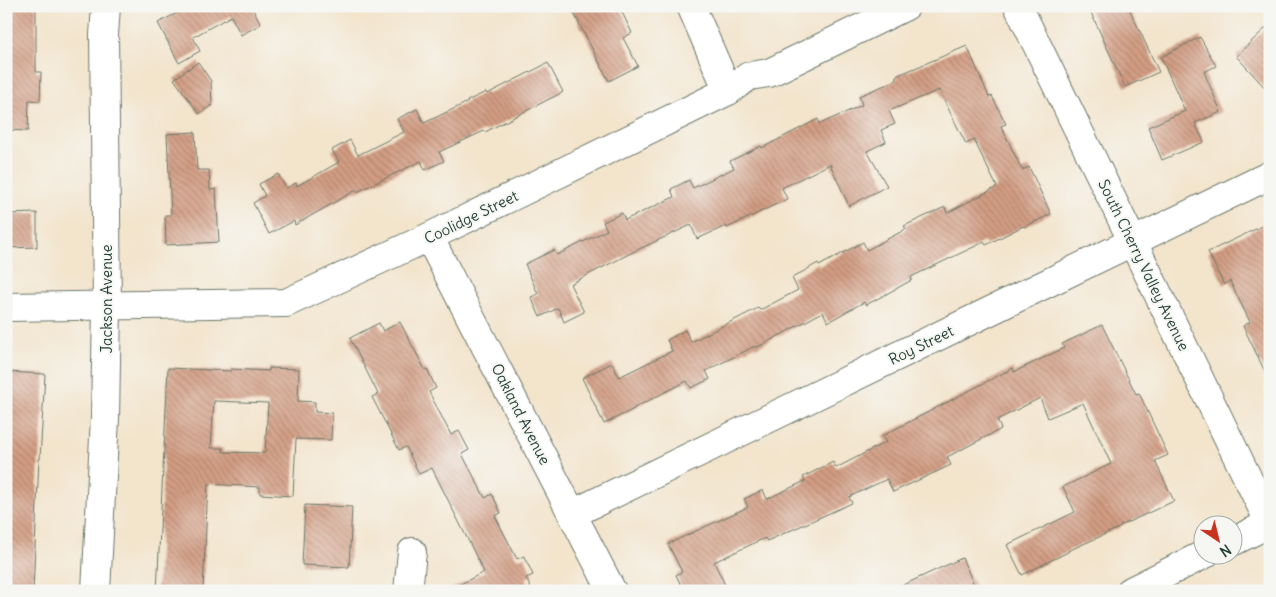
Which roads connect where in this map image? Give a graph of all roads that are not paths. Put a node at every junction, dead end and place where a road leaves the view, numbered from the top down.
1 (106, 6) edge
2 (691, 6) edge
3 (906, 6) edge
4 (1018, 6) edge
5 (728, 91) junction
6 (1270, 175) edge
7 (429, 237) junction
8 (1133, 243) junction
9 (107, 306) junction
10 (6, 307) edge
11 (572, 514) junction
12 (1270, 523) edge
13 (1244, 536) edge
14 (412, 552) dead end
15 (1194, 560) edge
16 (96, 591) edge
17 (408, 591) edge
18 (612, 591) edge
19 (1131, 591) edge

1 - 9 street, Jackson Avenue
2 - 5 street
3 - 5 street, Coolidge Street
4 - 8 street, South Cherry Valley Avenue
5 - 7 street, Coolidge Street
6 - 8 street, Roy Street
7 - 9 street, Coolidge Street
7 - 11 street, Oakland Avenue
8 - 11 street, Roy Street
8 - 12 street, South Cherry Valley Avenue
9 - 10 street, Coolidge Street
9 - 16 street, Jackson Avenue
11 - 18 street, Oakland Avenue
12 - 13 street
14 - 17 street
15 - 19 street

